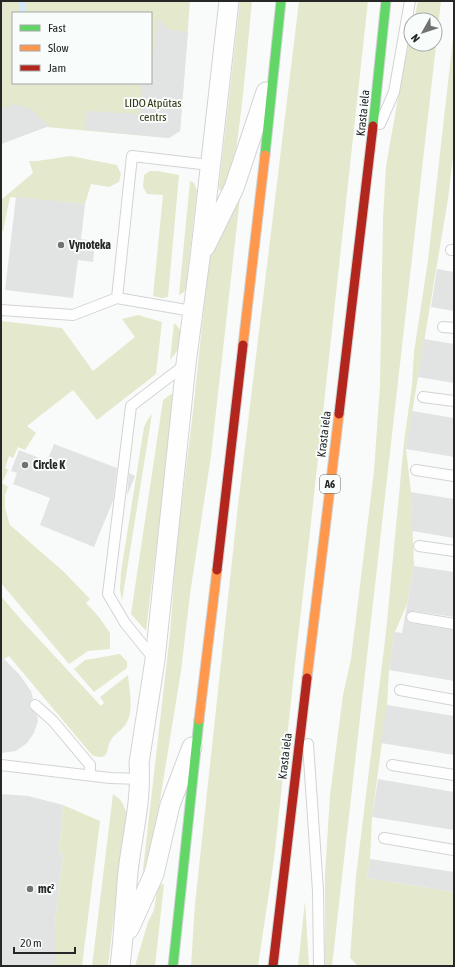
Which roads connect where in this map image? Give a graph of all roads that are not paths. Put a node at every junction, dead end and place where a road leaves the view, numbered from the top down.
1 (229, 1) edge
2 (281, 1) edge
3 (386, 1) edge
4 (410, 1) edge
5 (274, 66) junction
6 (371, 147) junction
7 (210, 166) junction
8 (200, 258) junction
9 (116, 298) junction
10 (1, 310) edge
11 (192, 311) junction
12 (443, 326) dead end
13 (454, 328) edge
14 (186, 364) junction
15 (423, 397) dead end
16 (454, 401) edge
17 (416, 470) dead end
18 (454, 476) edge
19 (419, 546) dead end
20 (454, 551) edge
21 (412, 617) dead end
22 (454, 624) edge
23 (155, 660) junction
24 (400, 690) dead end
25 (305, 694) junction
26 (454, 700) edge
27 (35, 705) dead end
28 (198, 731) junction
29 (392, 765) dead end
30 (1, 766) edge
31 (454, 775) edge
32 (90, 776) junction
33 (141, 780) junction
34 (384, 838) dead end
35 (454, 850) edge
36 (179, 907) junction
37 (124, 941) junction
38 (184, 948) dead end
39 (273, 965) edge
40 (120, 966) edge
41 (173, 966) edge
42 (319, 966) edge

1 - 7 street
2 - 5 highway
3 - 6 highway, Krasta iela / A6
4 - 6 lane
5 - 8 street
5 - 28 highway
6 - 25 highway, Krasta iela / A6
7 - 8 street
7 - 9 lane
8 - 11 street
9 - 10 lane
9 - 11 lane
11 - 14 street
12 - 13 lane
14 - 23 street
14 - 23 lane
15 - 16 lane
17 - 18 lane
19 - 20 lane
21 - 22 lane
23 - 33 street
24 - 26 lane
25 - 39 highway, Krasta iela / A6
25 - 42 lane
27 - 32 lane
28 - 36 highway
28 - 37 street
29 - 31 lane
30 - 32 lane
32 - 33 lane
33 - 37 street
34 - 35 lane
36 - 38 highway
36 - 41 highway
37 - 40 street

